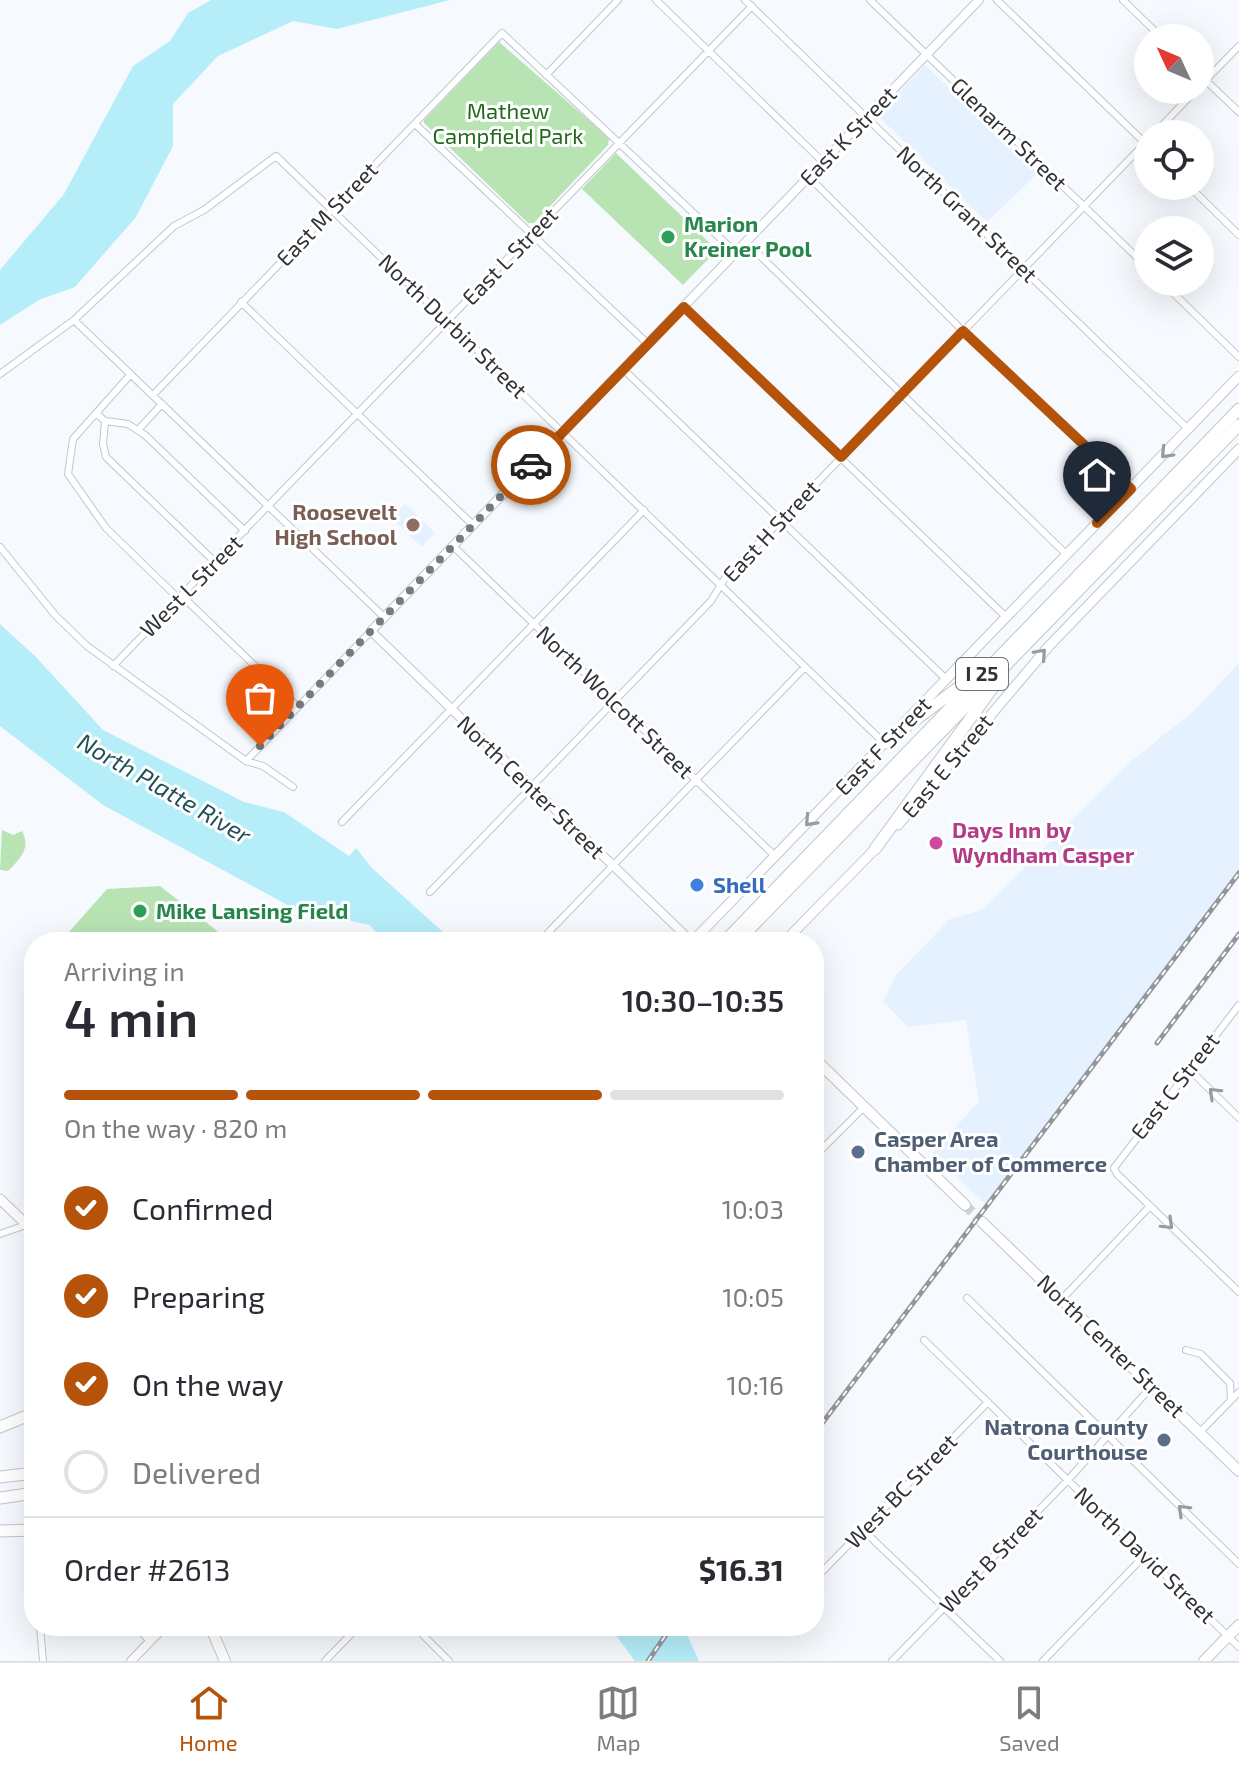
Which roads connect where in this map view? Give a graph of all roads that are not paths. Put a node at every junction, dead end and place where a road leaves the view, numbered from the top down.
1 (618, 0) edge
2 (656, 0) edge
3 (745, 0) edge
4 (870, 0) edge
5 (979, 0) edge
6 (997, 0) edge
7 (1123, 0) edge
8 (752, 6) junction
9 (1148, 24) edge
10 (1239, 46) edge
11 (709, 52) junction
12 (927, 55) junction
13 (1214, 70) edge
14 (546, 75) junction
15 (1214, 93) edge
16 (1181, 104) edge
17 (1239, 112) edge
18 (866, 117) junction
19 (1167, 120) edge
20 (415, 124) junction
21 (1134, 131) edge
22 (620, 144) junction
23 (1134, 156) edge
24 (823, 162) junction
25 (809, 177) junction
26 (1203, 200) edge
27 (1084, 206) junction
28 (332, 209) junction
29 (532, 234) junction
30 (1239, 235) edge
31 (746, 242) junction
32 (736, 253) junction
33 (1134, 254) edge
34 (1024, 269) junction
35 (1176, 296) edge
36 (241, 302) junction
37 (684, 307) junction
38 (74, 320) junction
39 (447, 320) junction
40 (963, 331) junction
41 (648, 344) junction
42 (1239, 357) edge
43 (623, 369) junction
44 (0, 374) edge
45 (131, 374) junction
46 (1239, 376) edge
47 (153, 395) junction
48 (902, 395) junction
49 (162, 404) junction
50 (1239, 407) edge
51 (97, 414) junction
52 (357, 414) junction
53 (105, 421) junction
54 (1239, 426) edge
55 (1188, 429) junction
56 (138, 430) junction
57 (563, 432) junction
58 (1216, 441) junction
59 (1239, 449) edge
60 (841, 457) junction
61 (1131, 489) junction
62 (270, 507) junction
63 (644, 510) junction
64 (780, 521) junction
65 (473, 525) junction
66 (245, 531) junction
67 (453, 546) junction
68 (0, 547) edge
69 (1066, 554) junction
70 (215, 562) junction
71 (720, 585) junction
72 (181, 598) junction
73 (1005, 616) junction
74 (384, 617) junction
75 (533, 623) junction
76 (371, 631) junction
77 (1021, 640) junction
78 (113, 666) junction
79 (805, 667) junction
80 (946, 679) junction
81 (613, 700) junction
82 (298, 707) junction
83 (450, 708) junction
84 (884, 743) junction
85 (246, 761) junction
86 (696, 780) junction
87 (530, 786) junction
88 (293, 787) dead end
89 (342, 822) dead end
90 (875, 849) junction
91 (776, 857) junction
92 (613, 867) junction
93 (430, 892) dead end
94 (549, 932) edge
95 (681, 932) edge
96 (702, 932) edge
97 (738, 932) edge
98 (794, 932) edge
99 (1239, 1005) edge
100 (824, 1067) edge
101 (1189, 1069) junction
102 (865, 1106) junction
103 (1239, 1118) edge
104 (824, 1147) edge
105 (0, 1199) edge
106 (965, 1205) tunnel mouth
107 (1150, 1206) junction
108 (24, 1222) edge
109 (982, 1222) tunnel mouth
110 (24, 1229) edge
111 (0, 1234) edge
112 (1239, 1292) edge
113 (967, 1298) dead end
114 (1062, 1299) junction
115 (924, 1340) dead end
116 (1186, 1350) dead end
117 (1239, 1380) edge
118 (1230, 1383) junction
119 (1152, 1386) junction
120 (1239, 1392) edge
121 (1231, 1400) junction
122 (988, 1402) junction
123 (24, 1417) edge
124 (0, 1427) edge
125 (1199, 1433) junction
126 (1108, 1437) junction
127 (1239, 1471) edge
128 (24, 1474) edge
129 (0, 1477) edge
130 (1068, 1480) junction
131 (24, 1494) edge
132 (0, 1498) edge
133 (24, 1530) edge
134 (863, 1530) junction
135 (0, 1531) edge
136 (1145, 1555) junction
137 (1239, 1564) edge
138 (824, 1570) edge
139 (945, 1607) junction
140 (1239, 1625) edge
141 (41, 1636) edge
142 (145, 1636) edge
143 (155, 1636) edge
144 (214, 1636) edge
145 (349, 1636) edge
146 (424, 1636) edge
147 (1228, 1636) junction
148 (150, 1641) junction
149 (1239, 1647) edge
150 (43, 1661) edge
151 (131, 1661) edge
152 (225, 1661) edge
153 (325, 1661) edge
154 (449, 1661) edge
155 (892, 1661) edge
156 (1000, 1661) edge
157 (1043, 1661) edge
158 (1204, 1661) edge

1 - 14 street
2 - 11 street
3 - 8 street, North Grant Street
4 - 12 street, Glenarm Street
5 - 12 street, East K Street
6 - 21 street
7 - 9 street
8 - 11 street, East L Street
8 - 18 street, North Grant Street
10 - 13 street
11 - 22 street, East L Street
11 - 24 street
12 - 18 street, East K Street
12 - 27 street, Glenarm Street
14 - 20 street, East M Street
14 - 22 street
15 - 17 street
16 - 19 street
18 - 24 street, East K Street
18 - 34 street, North Grant Street
20 - 28 street, East M Street
20 - 29 street
22 - 29 street, East L Street
22 - 32 street
23 - 27 street, East H Street
24 - 25 street, East K Street
25 - 31 street, East K Street
25 - 40 street
26 - 30 street
27 - 33 street, Glenarm Street
27 - 34 street, East H Street
28 - 36 street, East M Street
28 - 38 street, North Durbin Street
28 - 39 street, North Durbin Street
29 - 39 street, East L Street
29 - 41 street
31 - 32 street, East K Street
31 - 48 street
32 - 37 street, East K Street
34 - 40 street, East H Street
34 - 55 street, North Grant Street
35 - 42 street
36 - 47 street, East M Street
36 - 52 street
37 - 41 street, East K Street
37 - 60 street
38 - 44 street
38 - 45 street
39 - 52 street, East L Street
39 - 57 street, North Durbin Street
40 - 48 street, East H Street
40 - 61 street
41 - 43 street, East K Street
43 - 57 street, East K Street
43 - 64 street
45 - 47 street
45 - 51 street
46 - 55 main road, East F Street
47 - 49 street
48 - 60 street, East H Street
48 - 69 street
49 - 56 street
49 - 62 street
50 - 58 highway
51 - 53 street
51 - 72 street
52 - 62 street, East L Street
52 - 65 street
53 - 56 street
53 - 70 street
54 - 58 highway
55 -> 61 main road, East F Street
56 - 66 street
57 - 63 street, North Durbin Street
57 - 65 street, East K Street
58 - 77 highway, I 25
90 -> 59 main road, East E Street
60 - 64 street, East H Street
60 - 73 street
61 - 69 main road, East F Street
62 - 66 street, West L Street
62 - 74 street
63 - 71 street, North Durbin Street
63 - 75 street
64 - 71 street, East H Street
64 - 80 street
65 - 67 street, East K Street
66 - 70 street, West L Street
67 - 74 street, East K Street
67 - 75 street, North Wolcott Street
68 - 78 street
69 - 73 main road, East F Street
70 - 72 street, West L Street
71 - 79 street, North Durbin Street
71 - 81 street, East H Street
72 - 78 street, West L Street
72 - 82 street
73 - 80 main road, East F Street
74 - 76 street, East K Street
75 - 81 street, North Wolcott Street
75 - 83 street
76 - 82 street
76 - 83 street, North Center Street
77 - 84 highway
77 - 90 highway
77 - 97 highway, I 25
78 - 85 street
79 - 84 street, North Durbin Street
79 - 86 street
80 - 84 main road, East F Street
81 - 86 street, North Wolcott Street
81 - 87 street, East H Street
82 - 85 street
83 - 87 street, North Center Street
83 - 89 street
84 -> 91 main road, East F Street
85 - 88 street
86 - 91 street, North Wolcott Street
86 - 92 street
87 - 92 street, North Center Street
87 - 93 street, East H Street
90 - 98 main road, East E Street
91 - 96 main road, East F Street
92 - 94 street
92 - 95 street, North Center Street
99 - 101 street, East C Street
100 - 102 main road
103 -> 101 street
101 - 107 street, East C Street
102 - 104 street
102 - 106 main road
105 - 108 main road
107 -> 112 street
107 - 114 street
109 - 114 main road, North Center Street
110 - 111 street
113 - 126 street
114 - 119 main road, North Center Street
115 - 122 street, North David Street
116 - 118 street
117 - 118 street
118 - 121 street
119 - 125 main road, North Center Street
119 - 126 street, West B Street
120 - 121 street
121 - 125 street
122 - 130 street, North David Street
122 - 134 street, West BC Street
123 - 124 highway
125 - 127 main road, North Center Street
126 - 130 street, West B Street
137 -> 126 street
128 - 129 highway
130 - 136 street, North David Street
130 - 139 street, West B Street
131 - 132 highway
133 - 135 highway
134 - 138 street, West BC Street
134 - 139 street
136 - 147 street, North David Street
136 - 157 street
139 - 155 street, West B Street
139 - 156 street
140 - 147 main road
141 - 150 street
142 - 148 street
143 - 148 street
144 - 152 main road
145 - 153 street
146 - 154 street
147 - 149 street, North David Street
147 - 158 main road
148 - 151 street

